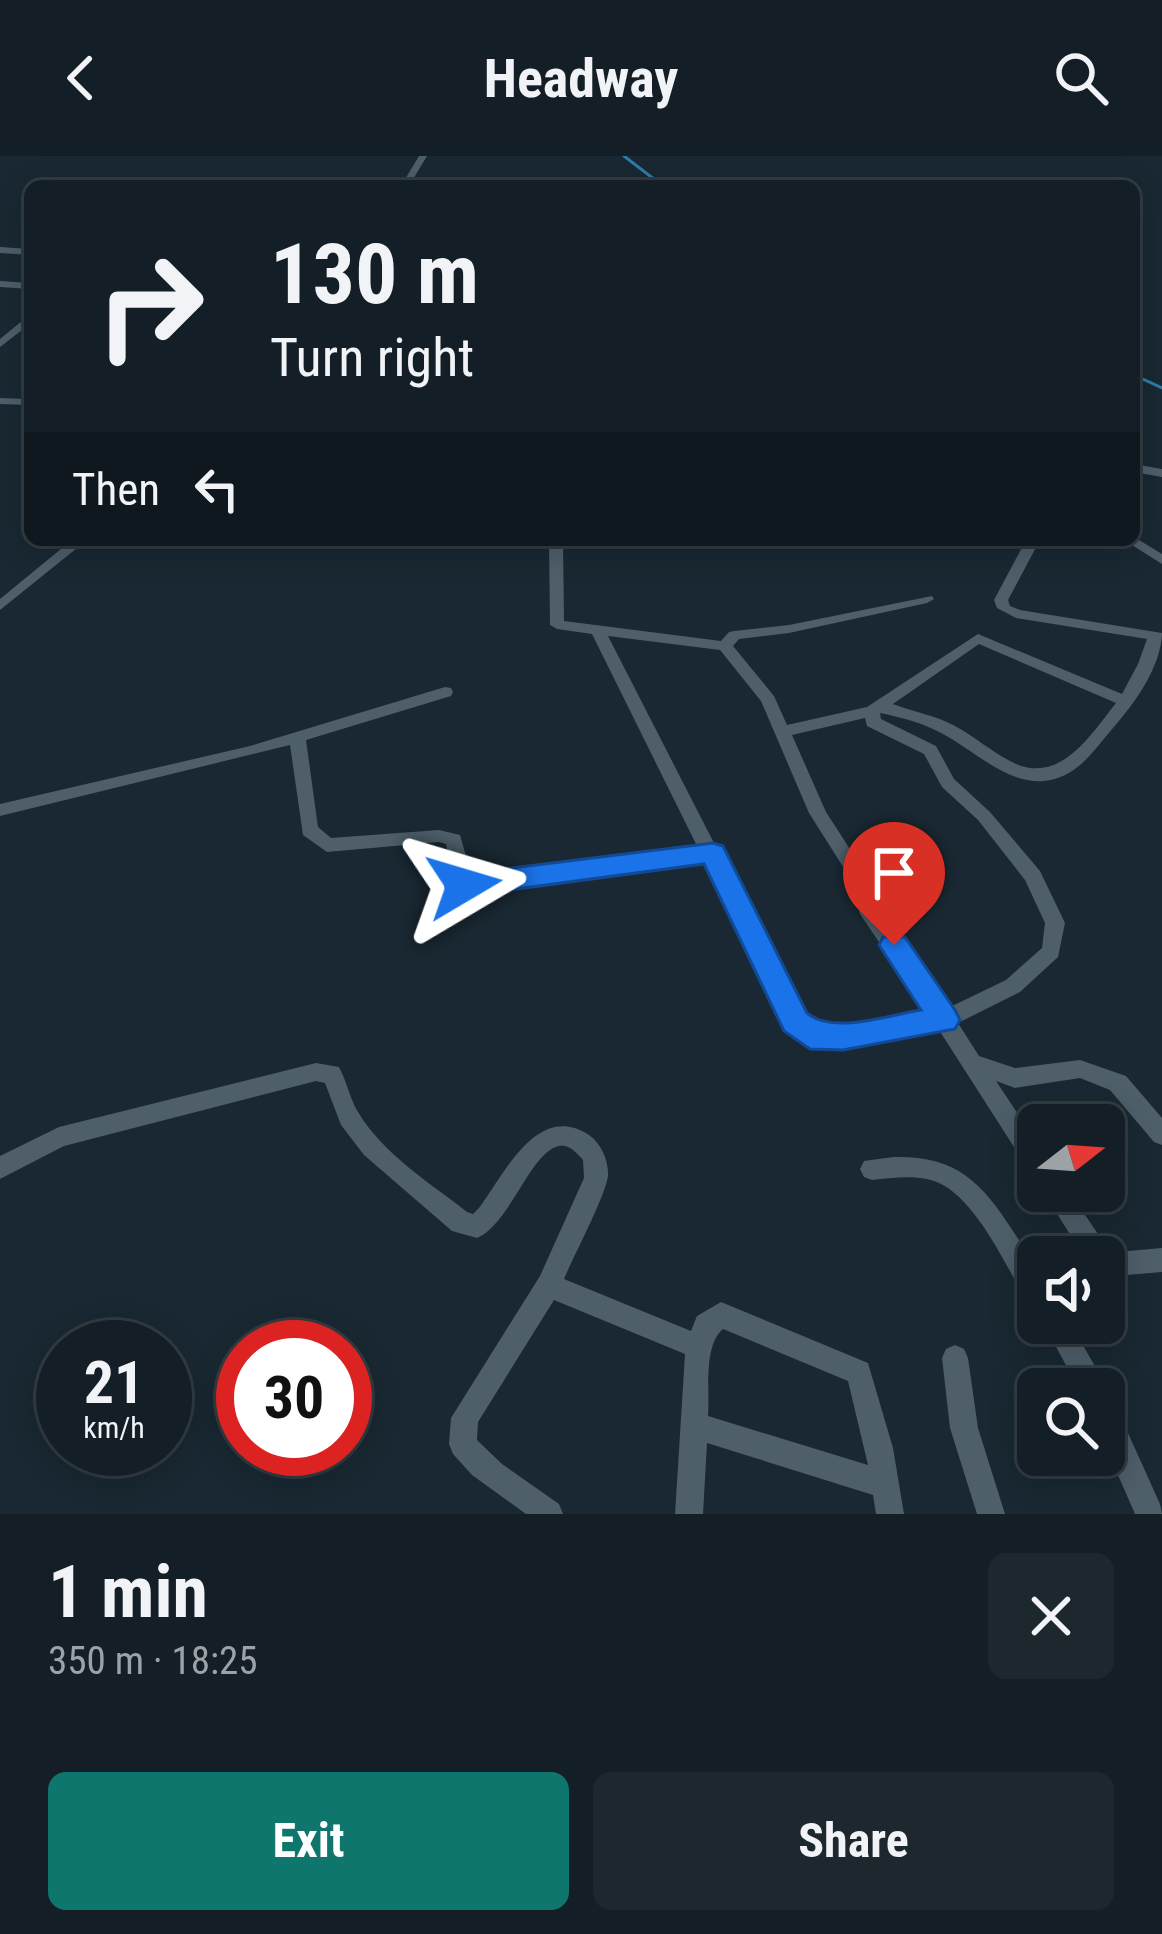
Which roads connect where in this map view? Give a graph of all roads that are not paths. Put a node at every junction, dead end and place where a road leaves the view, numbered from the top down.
1 (850, 156) edge
2 (867, 156) edge
3 (71, 546) edge
4 (556, 546) edge
5 (1030, 546) edge
6 (6, 589) edge
7 (927, 599) dead end
8 (0, 606) edge
9 (598, 631) junction
10 (1158, 636) edge
11 (725, 646) junction
12 (1143, 678) junction
13 (1162, 685) edge
14 (445, 692) dead end
15 (1127, 702) junction
16 (877, 707) junction
17 (782, 732) junction
18 (297, 735) junction
19 (0, 810) edge
20 (713, 853) junction
21 (944, 1020) junction
22 (973, 1064) junction
23 (1017, 1132) edge
24 (1162, 1135) edge
25 (0, 1168) edge
26 (872, 1168) dead end
27 (1162, 1260) edge
28 (1125, 1263) edge
29 (1017, 1264) edge
30 (549, 1286) junction
31 (699, 1347) junction
32 (955, 1358) dead end
33 (695, 1426) junction
34 (1125, 1459) edge
35 (883, 1484) junction
36 (549, 1514) edge
37 (689, 1514) edge
38 (890, 1514) edge
39 (991, 1514) edge
40 (1150, 1514) edge

1 - 2 street
3 - 6 street
4 - 9 street
5 - 10 street
6 - 8 street
7 - 11 street
9 - 11 street
9 - 20 street
10 - 12 street
11 - 17 street
12 - 13 street
12 - 15 street
14 - 18 street
15 - 16 street
15 - 16 street
16 - 17 street
16 - 21 street
17 - 21 street
18 - 19 street
18 - 20 street
20 - 21 street
21 - 22 street
22 - 23 street
22 - 24 street
25 - 30 street
26 - 29 street
27 - 28 street
30 - 31 street
30 - 36 street
31 - 33 street
31 - 35 street
32 - 39 street
33 - 35 street
33 - 37 street
34 - 40 street
35 - 38 street

